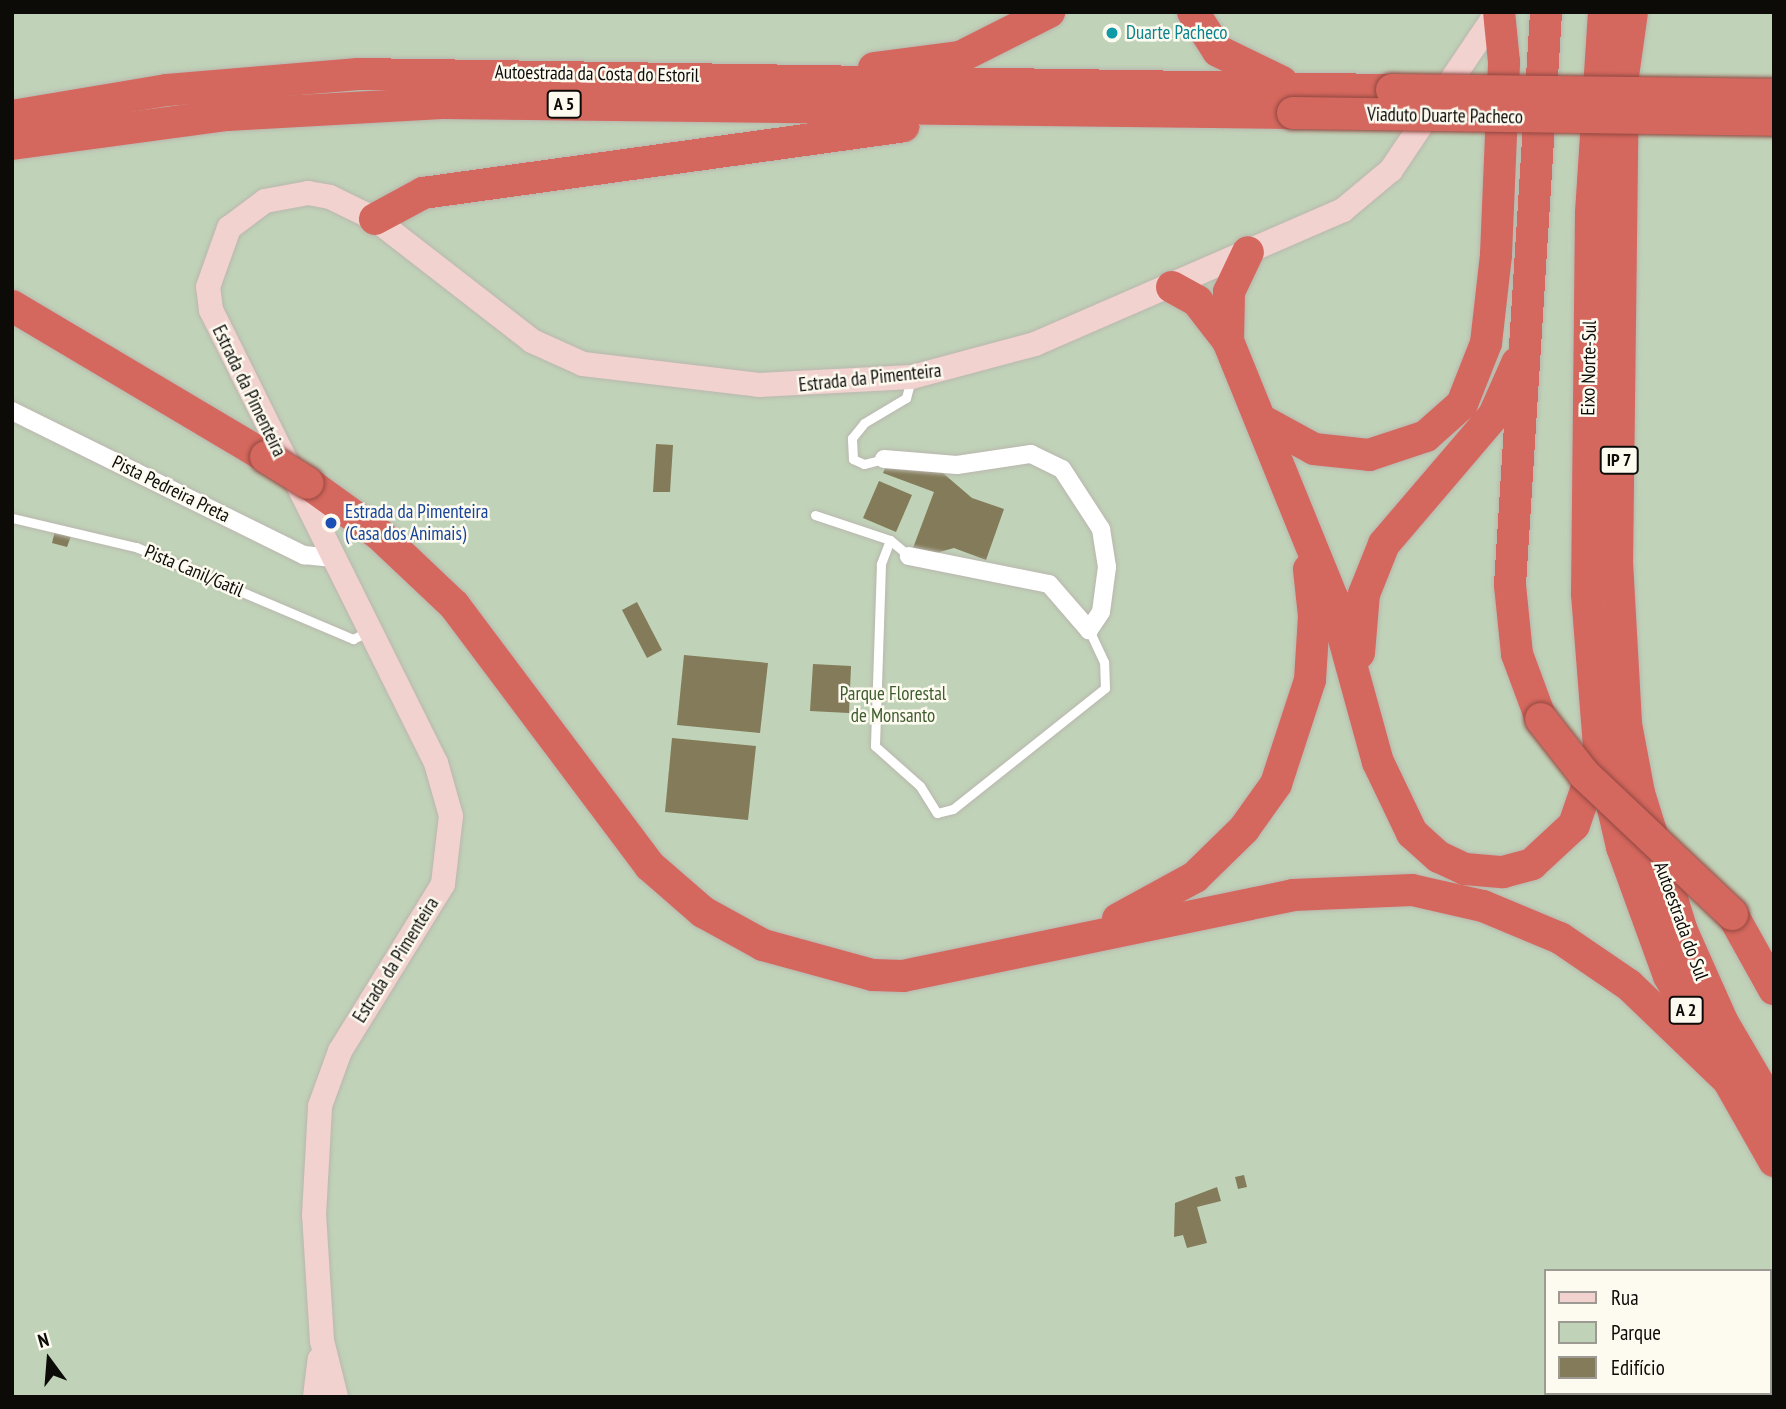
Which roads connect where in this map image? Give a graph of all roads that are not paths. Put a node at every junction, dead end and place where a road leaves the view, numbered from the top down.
1 (1049, 12) edge
2 (1193, 12) edge
3 (1546, 12) edge
4 (1604, 12) edge
5 (1632, 12) edge
6 (1499, 17) edge
7 (755, 75) junction
8 (1184, 90) joint
9 (1774, 95) edge
10 (1306, 97) junction
11 (1117, 111) junction
12 (12, 116) edge
13 (1774, 120) edge
14 (12, 144) edge
15 (374, 219) junction
16 (1248, 252) junction
17 (1172, 287) junction
18 (12, 306) edge
19 (1530, 319) junction
20 (1228, 341) junction
21 (912, 377) junction
22 (12, 411) edge
23 (1261, 420) junction
24 (884, 459) joint
25 (1298, 512) junction
26 (815, 515) dead end
27 (12, 518) edge
28 (890, 540) junction
29 (908, 556) joint
30 (331, 558) junction
31 (1089, 629) junction
32 (369, 631) junction
33 (1359, 685) junction
34 (1599, 748) junction
35 (1652, 840) joint
36 (1622, 847) joint
37 (844, 967) junction
38 (1774, 989) edge
39 (1727, 1079) junction
40 (1774, 1111) edge
41 (1774, 1161) edge
42 (322, 1341) junction
43 (315, 1397) edge
44 (335, 1397) edge

1 - 7 highway
2 - 10 highway
3 - 19 highway
4 - 34 highway, Eixo Norte-Sul / IP 7
5 - 35 highway, Eixo Norte-Sul / IP 7
6 - 16 main road, Estrada da Pimenteira
6 - 23 highway
7 - 8 highway, Autoestrada da Costa do Estoril / A 5
7 - 12 highway, Autoestrada da Costa do Estoril / A 5
8 - 10 highway, Viaduto Duarte Pacheco
9 - 10 highway, Viaduto Duarte Pacheco, bridge
10 - 11 highway, Viaduto Duarte Pacheco
10 - 13 highway, Viaduto Duarte Pacheco, bridge
11 - 14 highway, Autoestrada da Costa do Estoril / A 5
11 - 15 highway
15 - 21 main road, Estrada da Pimenteira
15 - 30 main road, Estrada da Pimenteira
16 - 17 main road, Estrada da Pimenteira
16 - 20 highway
17 - 20 highway
17 - 21 main road, Estrada da Pimenteira
18 - 37 highway, bridge
19 - 33 highway
19 - 38 highway, bridge
20 - 23 highway
21 - 24 lane
22 - 30 street, Pista Pedreira Preta
23 - 25 highway
24 - 31 street
25 - 33 highway
25 - 37 highway
26 - 28 lane
27 - 32 lane, Pista Canil/Gatil
28 - 29 lane
28 - 31 lane
29 - 31 street
30 - 32 main road, Estrada da Pimenteira
32 - 42 main road, Estrada da Pimenteira
33 - 34 highway
34 - 36 highway, Eixo Norte-Sul / IP 7
35 - 40 highway, Autoestrada do Sul / A 2
36 - 39 highway, Autoestrada do Sul / A 2
37 - 39 highway
39 - 41 highway, Autoestrada do Sul / A 2
42 - 43 main road, Estrada da Pimenteira
42 - 44 main road, Estrada da Pimenteira

